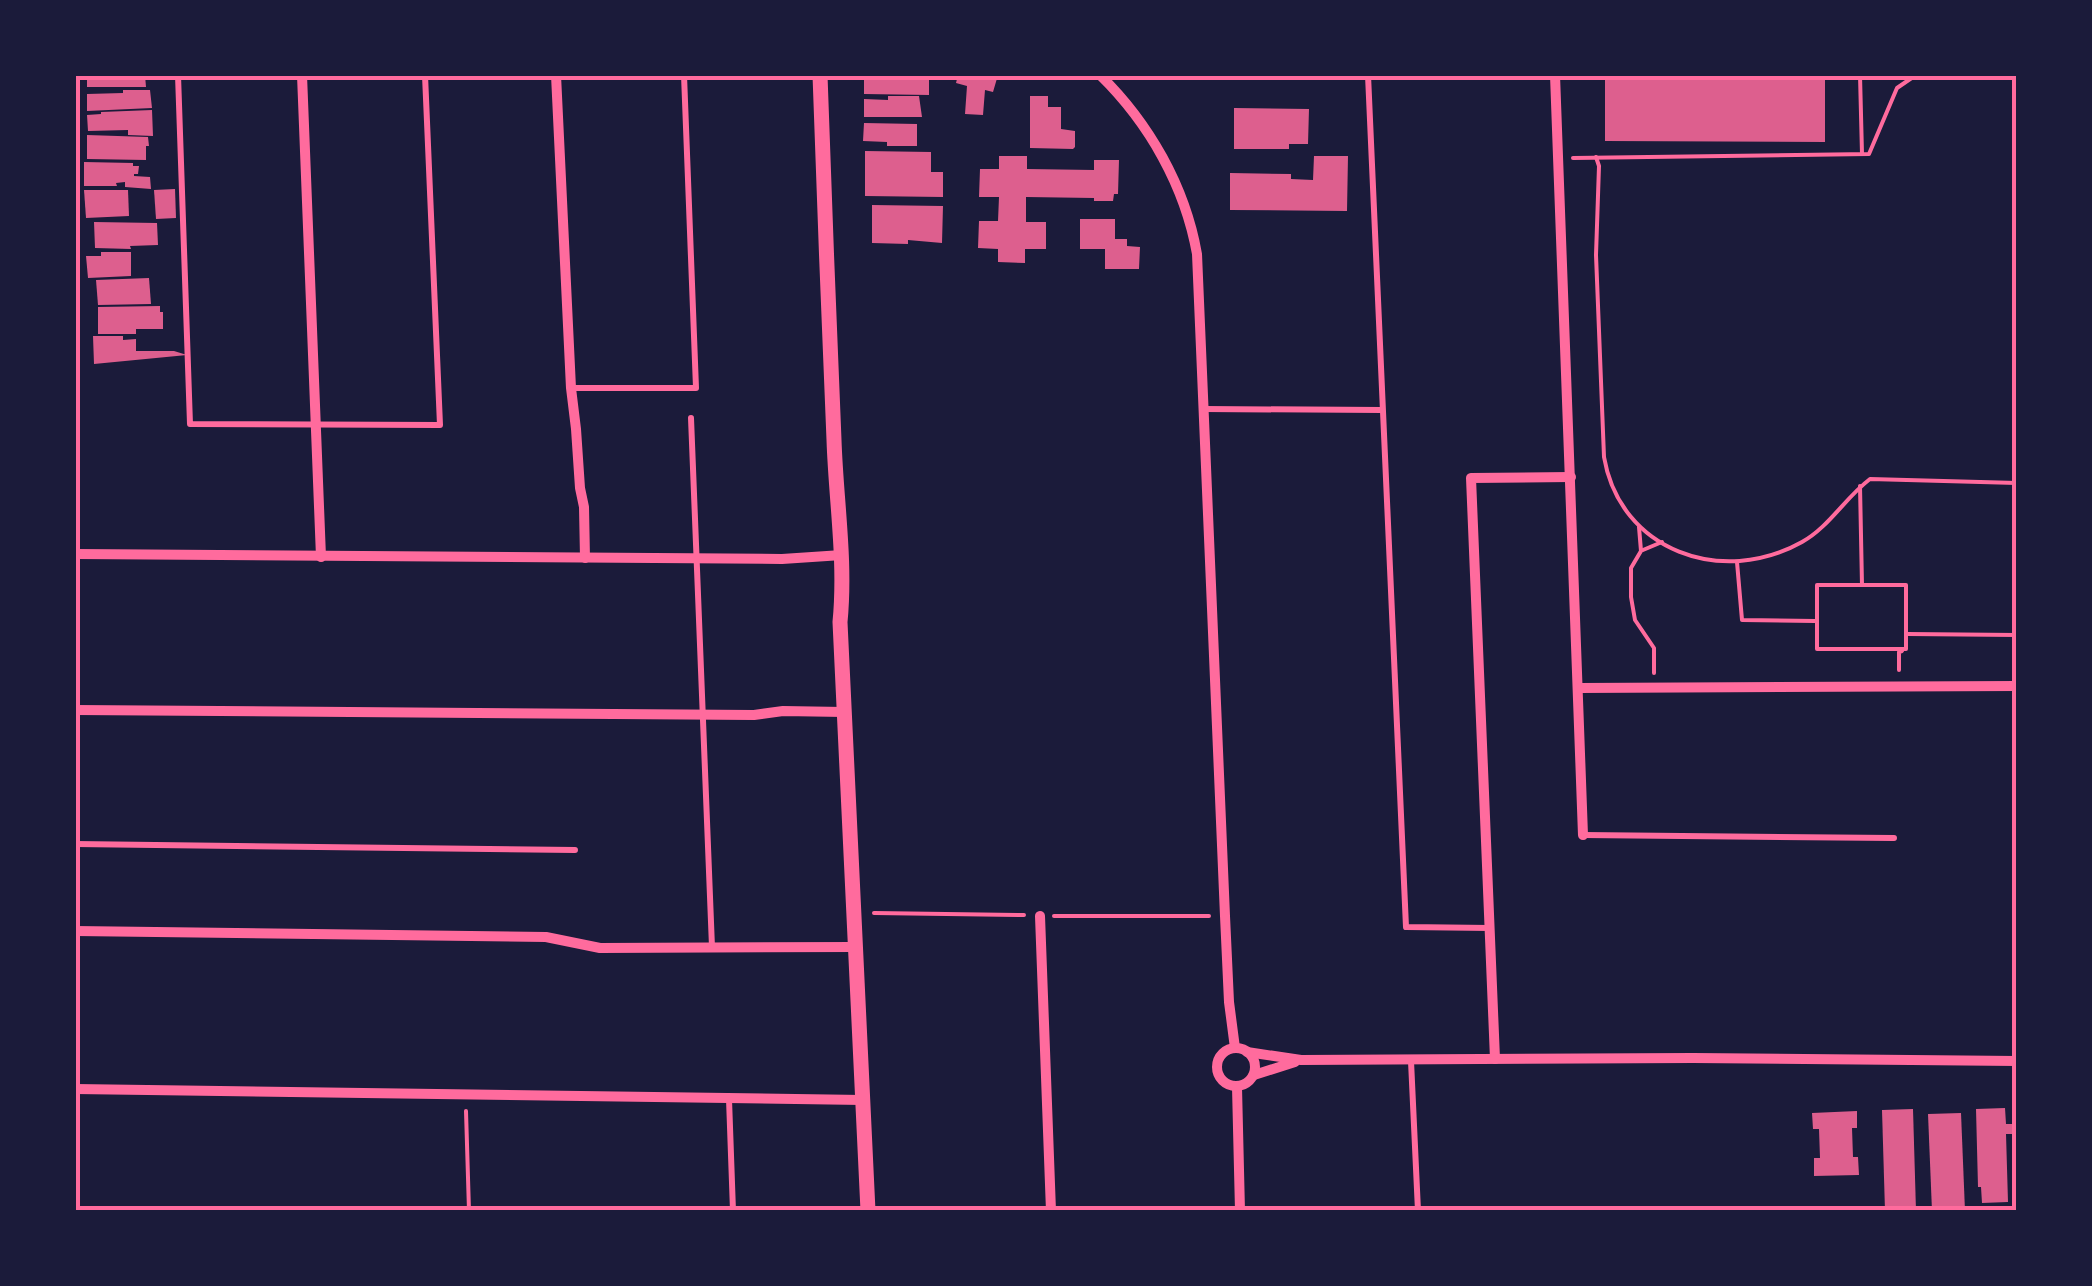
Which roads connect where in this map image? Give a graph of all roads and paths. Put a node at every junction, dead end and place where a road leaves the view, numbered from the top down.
1 (178, 75) edge
2 (302, 75) edge
3 (425, 75) edge
4 (556, 75) edge
5 (684, 75) edge
6 (820, 75) edge
7 (1100, 75) edge
8 (1368, 75) edge
9 (1554, 75) edge
10 (1860, 75) edge
11 (1916, 75) edge
12 (1862, 154) junction
13 (1596, 157) junction
14 (1558, 158) junction
15 (571, 388) junction
16 (1204, 410) junction
17 (1382, 410) junction
18 (691, 418) dead end
19 (316, 425) junction
20 (1570, 478) junction
21 (2017, 483) edge
22 (1860, 486) junction
23 (1639, 526) junction
24 (1662, 542) junction
25 (1641, 550) junction
26 (75, 554) edge
27 (842, 556) junction
28 (321, 557) junction
29 (585, 558) junction
30 (697, 558) junction
31 (1737, 562) junction
32 (1862, 585) junction
33 (1817, 621) junction
34 (1906, 634) junction
35 (2017, 636) edge
36 (1906, 649) junction
37 (1899, 657) dead end
38 (1654, 676) dead end
39 (2017, 686) edge
40 (1579, 688) junction
41 (75, 710) edge
42 (844, 712) junction
43 (703, 715) junction
44 (1584, 835) joint
45 (1894, 838) dead end
46 (75, 844) edge
47 (576, 850) dead end
48 (1040, 916) dead end
49 (1490, 928) junction
50 (75, 931) edge
51 (856, 947) junction
52 (712, 948) junction
53 (1235, 1048) junction
54 (1248, 1052) junction
55 (1411, 1059) junction
56 (1495, 1059) junction
57 (1301, 1060) junction
58 (2017, 1061) edge
59 (1254, 1075) junction
60 (1237, 1086) junction
61 (75, 1089) edge
62 (465, 1095) junction
63 (729, 1099) junction
64 (863, 1100) junction
65 (470, 1211) edge
66 (733, 1211) edge
67 (868, 1211) edge
68 (1051, 1211) edge
69 (1240, 1211) edge
70 (1418, 1211) edge

1 - 19 lane
2 - 19 street
3 - 19 lane
4 - 15 street
5 - 15 lane
6 - 27 street
7 - 16 street
8 - 17 lane
9 - 14 street
10 - 12 path
11 - 12 path
12 - 13 path
13 - 14 path
13 - 23 path
14 - 20 street
15 - 29 street
16 - 17 lane
16 - 53 street
17 - 49 lane
18 - 30 lane
19 - 28 street
20 - 40 street
20 - 49 street
21 - 22 path
22 - 31 path
22 - 32 path
23 - 24 path
23 - 25 path
24 - 25 path
24 - 31 path
25 - 38 path
26 - 28 street
27 - 30 street
27 - 42 street
28 - 29 street
29 - 30 street
30 - 43 lane
31 - 33 path
32 - 33 path
32 - 34 path
33 - 36 path
34 - 35 path
34 - 36 path
36 - 37 path
39 - 40 street
40 - 44 street
41 - 43 street
42 - 43 street
42 - 51 street
43 - 52 lane
44 - 45 lane
46 - 47 lane
48 - 68 street
49 - 56 street
50 - 52 street
51 - 52 street
51 - 64 street
53 - 54 street
53 - 60 street
54 - 57 street
54 - 59 street
55 - 56 street
55 - 57 street
55 - 70 lane
56 - 58 street
57 - 59 street
59 - 60 street
60 - 69 street
61 - 62 street
62 - 63 street
62 - 65 path
63 - 64 street
63 - 66 lane
64 - 67 street

